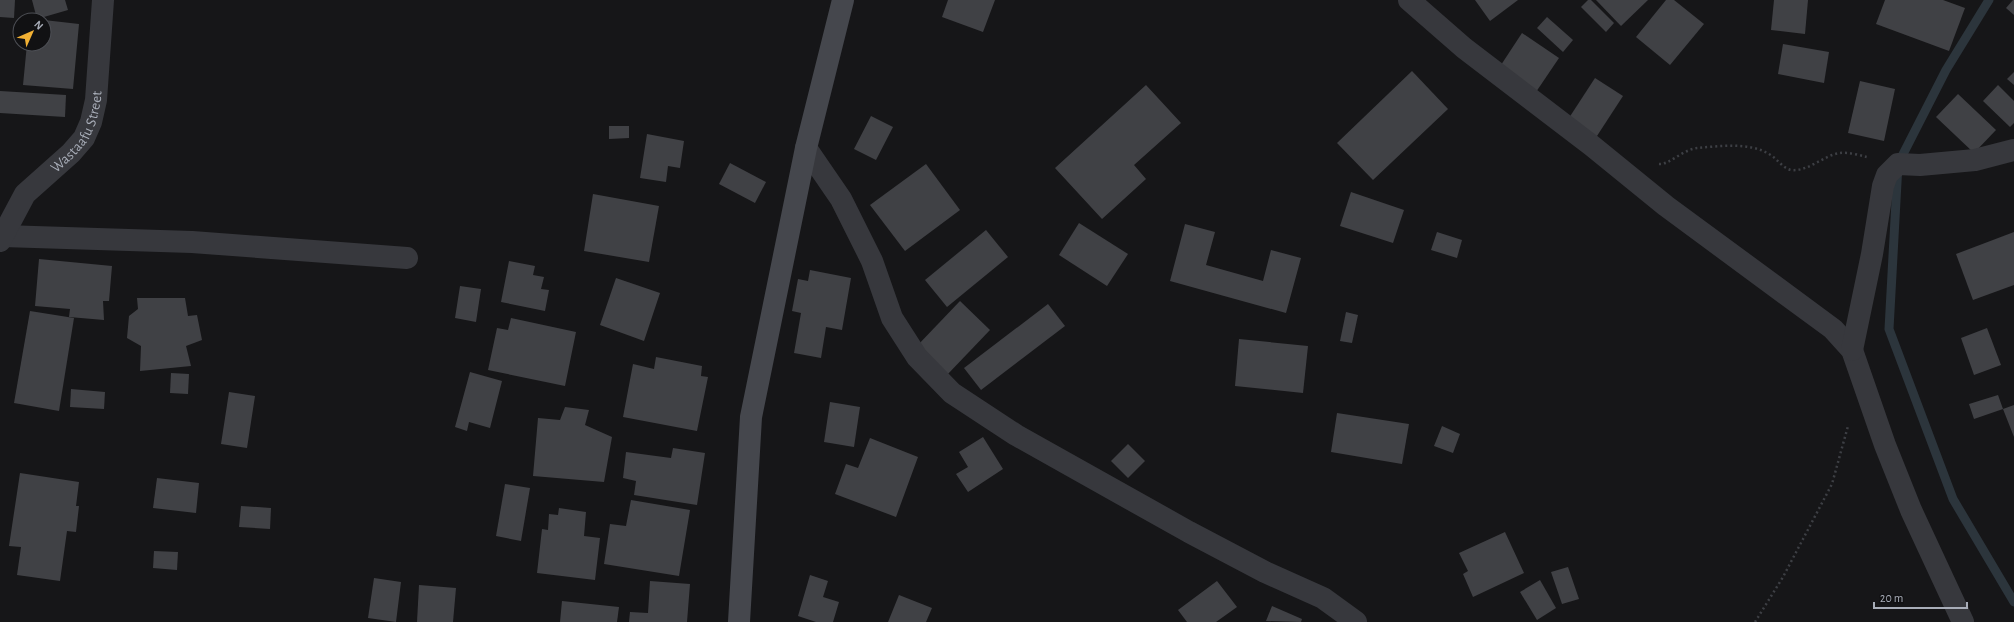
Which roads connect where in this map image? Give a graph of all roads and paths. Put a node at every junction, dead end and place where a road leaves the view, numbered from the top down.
1 (103, 0) edge
2 (843, 0) edge
3 (1409, 0) edge
4 (806, 148) junction
5 (2014, 150) edge
6 (1653, 163) dead end
7 (1898, 164) junction
8 (1, 239) edge
9 (407, 258) dead end
10 (1852, 350) junction
11 (1850, 420) dead end
12 (739, 622) edge
13 (1356, 622) edge
14 (1755, 622) edge
15 (1963, 622) edge

1 - 8 street, Wastaafu Street
2 - 4 main road
3 - 10 street
4 - 12 main road
4 - 13 street
5 - 7 street
6 - 7 path
7 - 10 street
8 - 9 street
10 - 15 street
11 - 14 path

